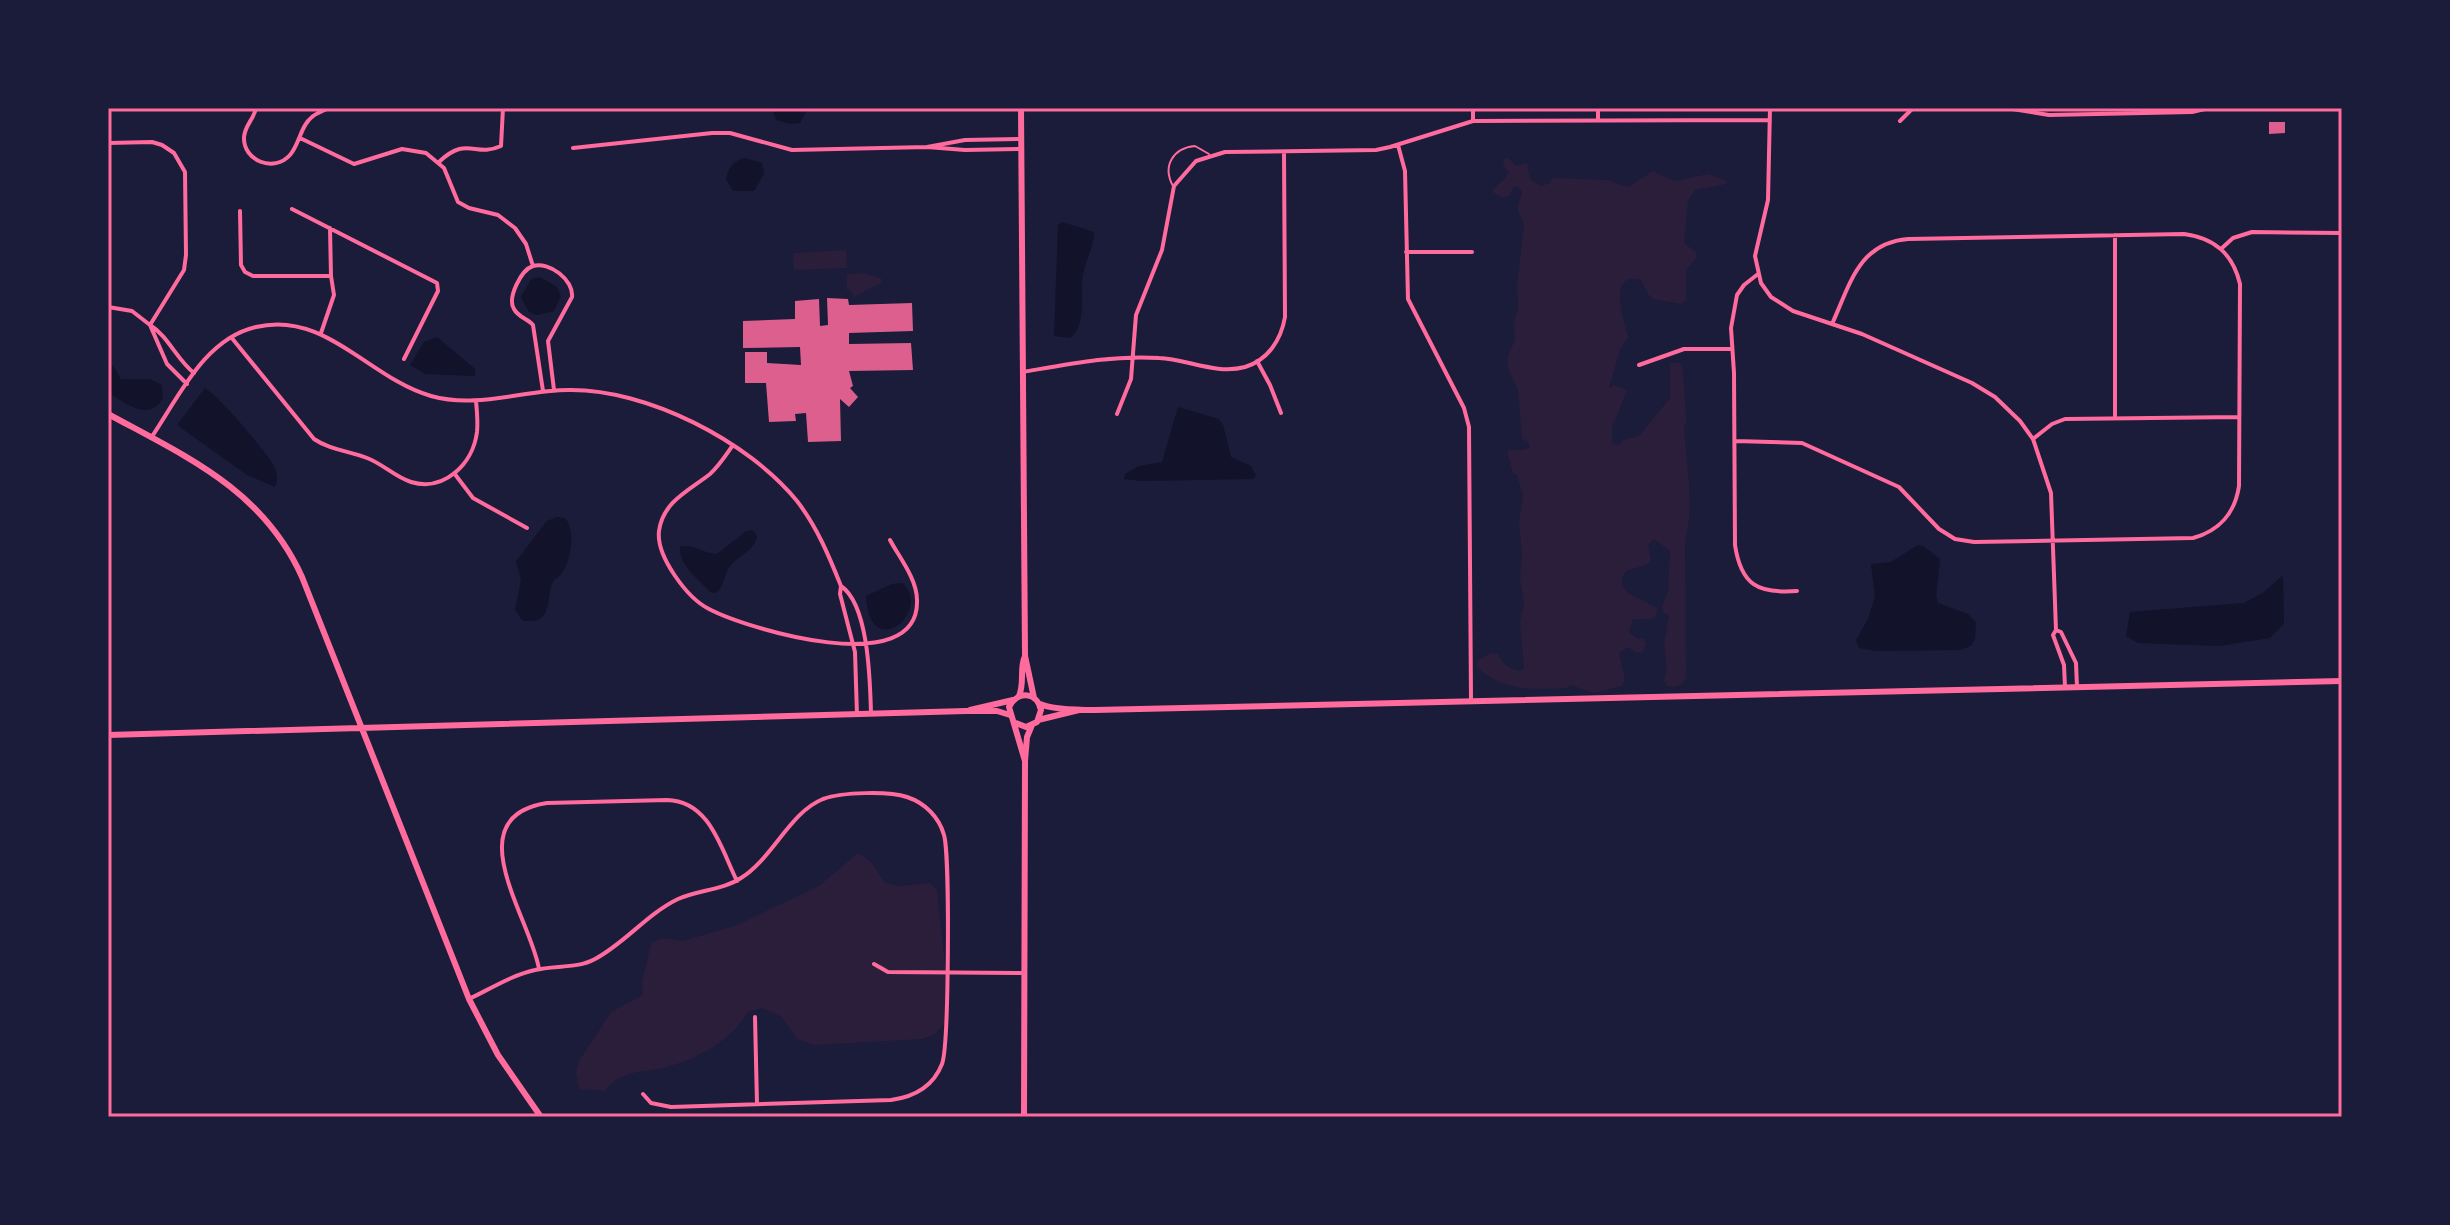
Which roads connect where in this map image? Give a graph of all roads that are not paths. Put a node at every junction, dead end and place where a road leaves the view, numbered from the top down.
1 (256, 108) edge
2 (328, 108) edge
3 (503, 108) edge
4 (1021, 108) edge
5 (1473, 108) edge
6 (1598, 108) edge
7 (1770, 108) edge
8 (1913, 108) edge
9 (2006, 108) edge
10 (2209, 108) edge
11 (1598, 120) junction
12 (1770, 120) junction
13 (1473, 121) junction
14 (1900, 121) dead end
15 (300, 138) junction
16 (1022, 139) junction
17 (108, 143) edge
18 (1398, 145) junction
19 (927, 147) junction
20 (573, 148) dead end
21 (1022, 149) junction
22 (1284, 150) junction
23 (1210, 155) junction
24 (439, 162) junction
25 (1174, 186) junction
26 (292, 209) dead end
27 (240, 211) dead end
28 (330, 228) junction
29 (2342, 233) edge
30 (2115, 235) junction
31 (2222, 248) junction
32 (1406, 252) junction
33 (1472, 252) dead end
34 (533, 266) junction
35 (1758, 274) junction
36 (331, 276) junction
37 (108, 307) edge
38 (1832, 324) junction
39 (150, 325) junction
40 (321, 333) junction
41 (231, 336) junction
42 (1732, 349) junction
43 (1132, 357) junction
44 (404, 359) dead end
45 (1257, 361) junction
46 (1639, 365) dead end
47 (1023, 372) junction
48 (194, 373) junction
49 (187, 384) junction
50 (554, 390) junction
51 (543, 391) junction
52 (476, 401) junction
53 (1281, 413) dead end
54 (108, 414) edge
55 (1117, 414) dead end
56 (2239, 417) junction
57 (2115, 418) junction
58 (151, 438) junction
59 (2033, 439) junction
60 (1735, 441) junction
61 (733, 445) junction
62 (454, 473) junction
63 (527, 528) dead end
64 (890, 540) dead end
65 (2054, 542) junction
66 (841, 586) junction
67 (1797, 591) dead end
68 (2056, 630) junction
69 (867, 643) junction
70 (854, 644) junction
71 (1025, 656) junction
72 (2342, 681) edge
73 (2065, 687) junction
74 (2077, 687) junction
75 (1016, 698) junction
76 (1471, 700) junction
77 (1037, 701) junction
78 (1079, 710) junction
79 (966, 711) junction
80 (857, 715) junction
81 (872, 715) junction
82 (1010, 715) junction
83 (1035, 722) junction
84 (1016, 723) junction
85 (362, 728) junction
86 (108, 735) edge
87 (1025, 761) junction
88 (737, 881) junction
89 (874, 964) dead end
90 (539, 969) junction
91 (946, 973) junction
92 (1024, 973) junction
93 (469, 999) junction
94 (755, 1017) dead end
95 (643, 1094) dead end
96 (757, 1104) junction
97 (541, 1117) edge
98 (1024, 1117) edge

1 - 15 street
2 - 15 street
3 - 24 street
4 - 16 main road
5 - 13 street
6 - 11 street
7 - 12 street
8 - 14 street
9 - 10 street
11 - 12 street
11 - 13 street
12 - 35 street
13 - 18 street
15 - 24 street
16 - 19 street
16 - 21 main road
17 - 39 street
18 - 22 street
18 - 32 street
19 - 20 street
19 - 21 street
21 - 47 main road
22 - 23 street
22 - 45 street
23 - 25 street
23 - 25 lane
24 - 34 street
25 - 43 street
26 - 28 street
27 - 36 street
28 - 36 street
28 - 44 street
29 - 31 street
30 - 31 street
30 - 38 street
30 - 57 street
31 - 56 street
32 - 33 street
32 - 76 street
34 - 50 street
34 - 51 street
35 - 38 street
35 - 42 street
36 - 40 street
37 - 39 street
38 - 59 street
39 - 48 street
39 - 49 street
40 - 41 street
40 - 52 street
41 - 48 street
41 - 62 street
42 - 46 street
42 - 60 street
43 - 45 street
43 - 47 street
43 - 55 street
45 - 53 street
47 - 71 main road
48 - 49 street
49 - 58 street
50 - 51 street
50 - 61 street
51 - 52 street
52 - 62 street
54 - 58 main road
56 - 57 street
56 - 65 street
57 - 59 street
58 - 85 main road
59 - 65 street
60 - 65 street
60 - 67 street
61 - 66 street
61 - 70 street
62 - 63 street
64 - 69 street
65 - 68 street
66 - 69 street
66 - 70 street
68 - 73 street
68 - 74 street
69 - 70 street
69 - 81 street
70 - 80 street
71 - 75 main road
71 - 77 main road
72 - 74 main road
73 - 74 main road
73 - 76 main road
75 - 77 main road
75 - 79 main road
75 - 82 main road
76 - 78 main road
77 - 78 main road
77 - 83 main road
78 - 83 main road
79 - 81 main road
79 - 82 main road
80 - 81 main road
80 - 85 main road
82 - 84 main road
83 - 84 main road
83 - 87 main road
84 - 87 main road
85 - 86 main road
85 - 93 main road
87 - 92 main road
88 - 90 street
88 - 90 street
88 - 91 street
89 - 91 street
90 - 93 street
91 - 92 street
91 - 96 street
92 - 98 main road
93 - 97 main road
94 - 96 street
95 - 96 street

